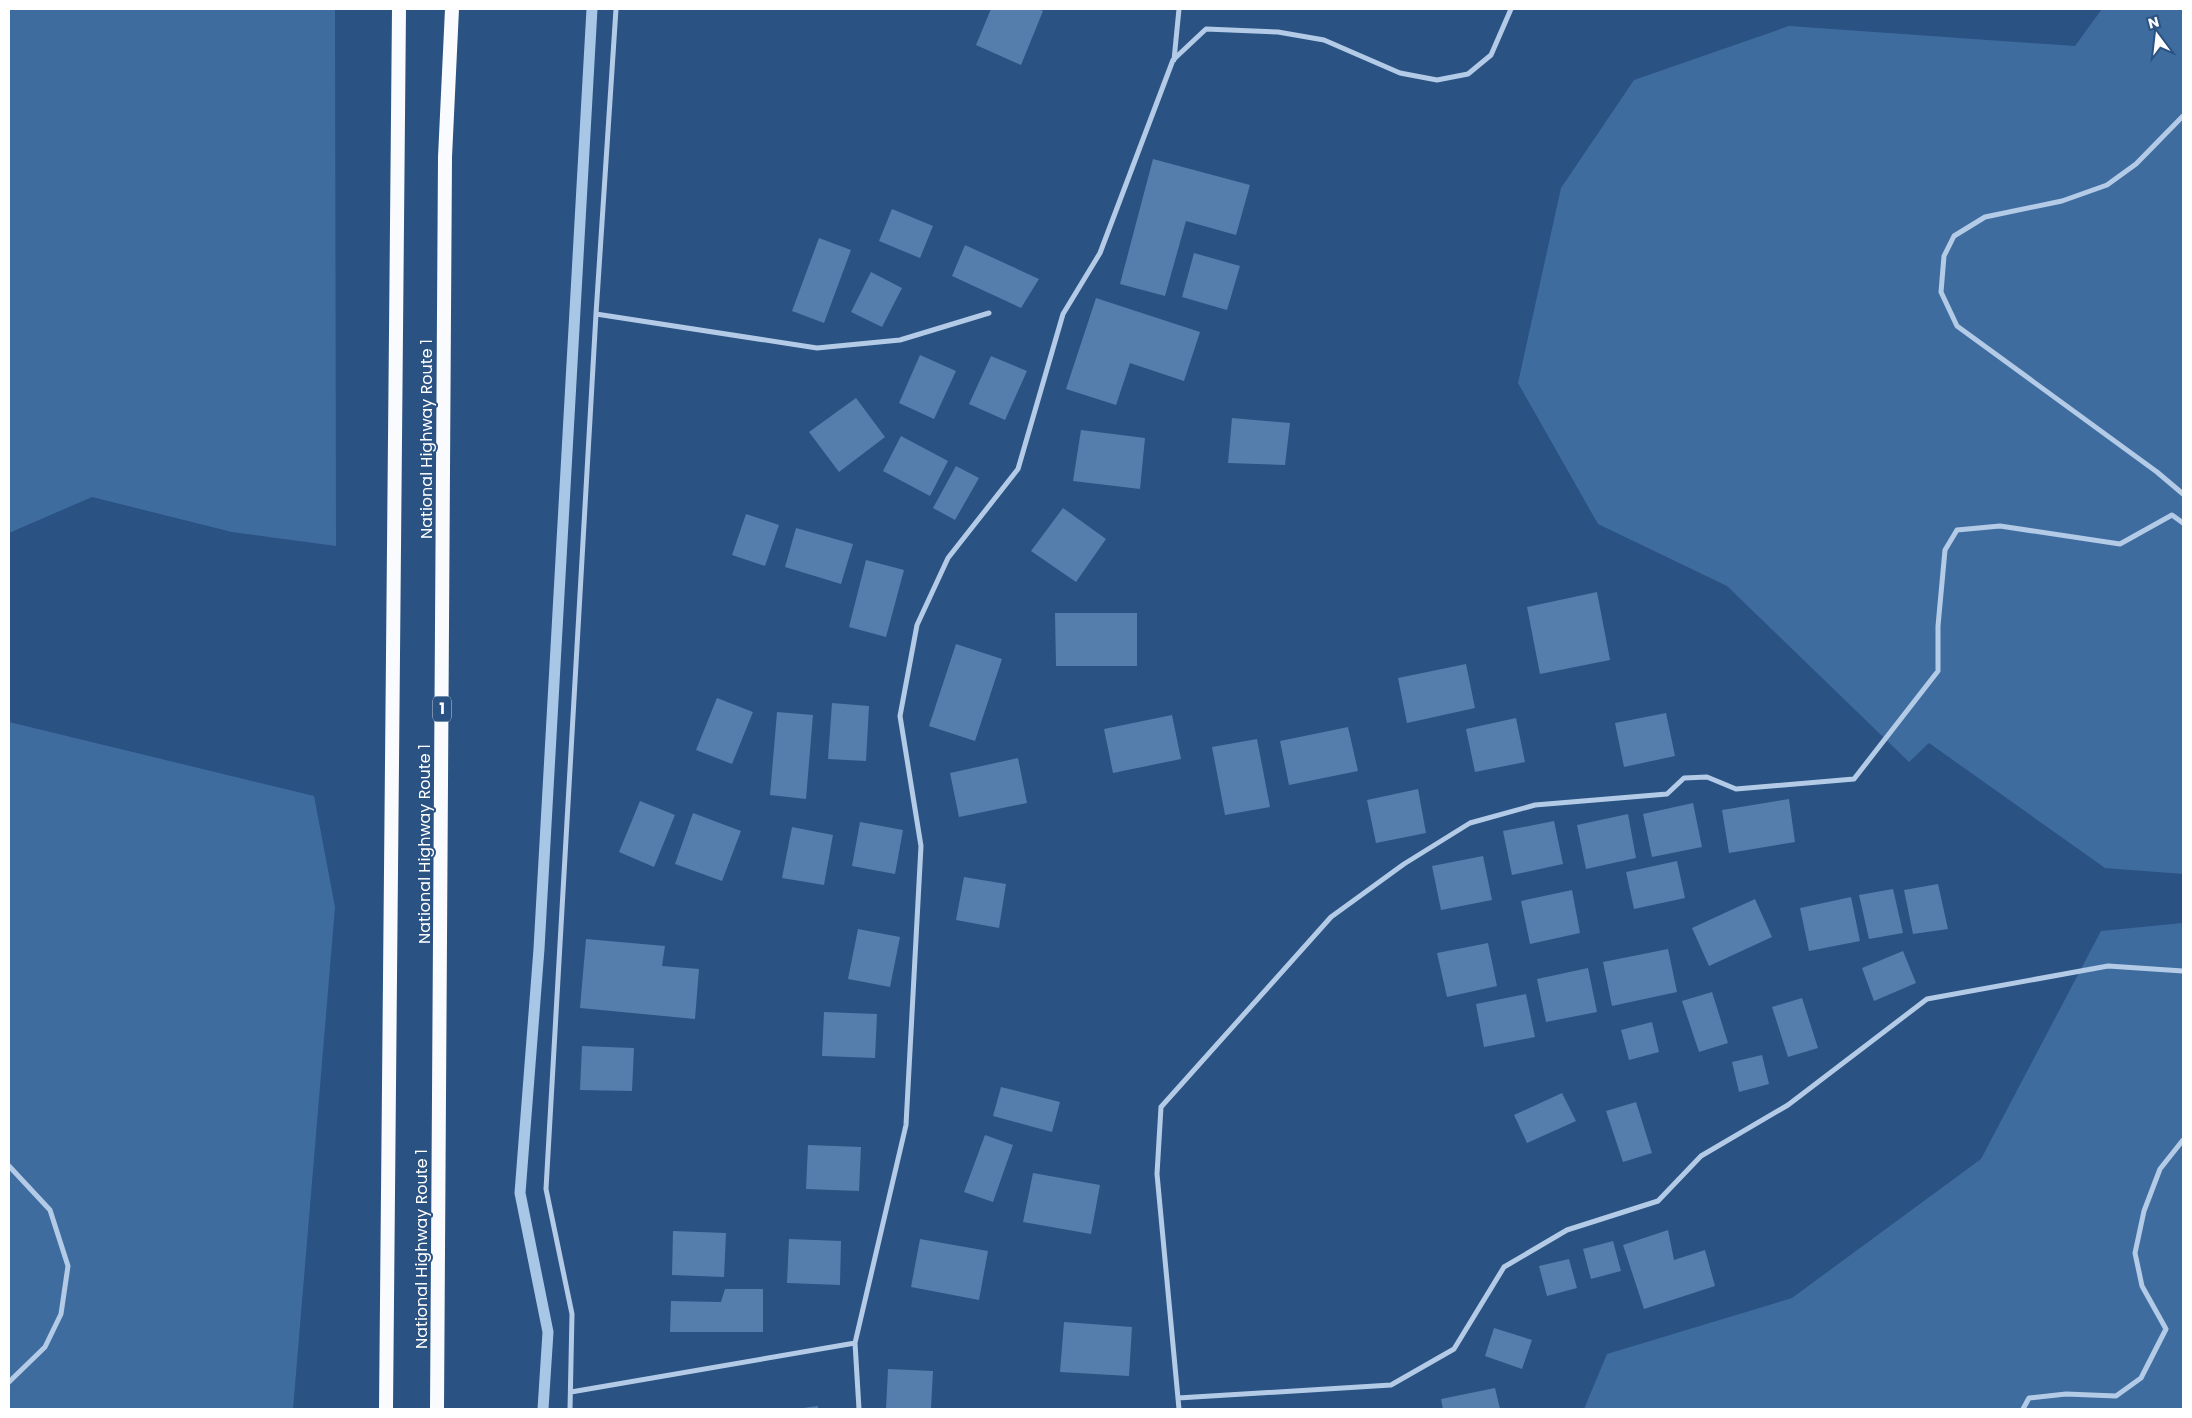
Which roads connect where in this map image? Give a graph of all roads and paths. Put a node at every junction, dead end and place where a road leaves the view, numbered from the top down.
1 (399, 9) edge
2 (452, 9) edge
3 (616, 9) edge
4 (1179, 9) edge
5 (1511, 9) edge
6 (1174, 60) junction
7 (2183, 116) edge
8 (989, 313) dead end
9 (596, 314) junction
10 (2183, 494) edge
11 (2183, 523) edge
12 (2183, 971) edge
13 (2183, 1140) edge
14 (9, 1166) edge
15 (855, 1343) junction
16 (9, 1382) edge
17 (572, 1392) junction
18 (1178, 1398) junction
19 (386, 1409) edge
20 (438, 1409) edge
21 (570, 1409) edge
22 (859, 1409) edge
23 (1179, 1409) edge
24 (2023, 1409) edge

1 - 19 highway, National Highway Route 1
2 - 20 highway, National Highway Route 1 / 1
3 - 9 street
4 - 6 street
5 - 6 street
6 - 15 street
7 - 10 street
8 - 9 street
9 - 17 street
11 - 18 street
12 - 18 street
13 - 24 street
14 - 16 street
15 - 17 street
15 - 22 street
17 - 21 street
18 - 23 street

